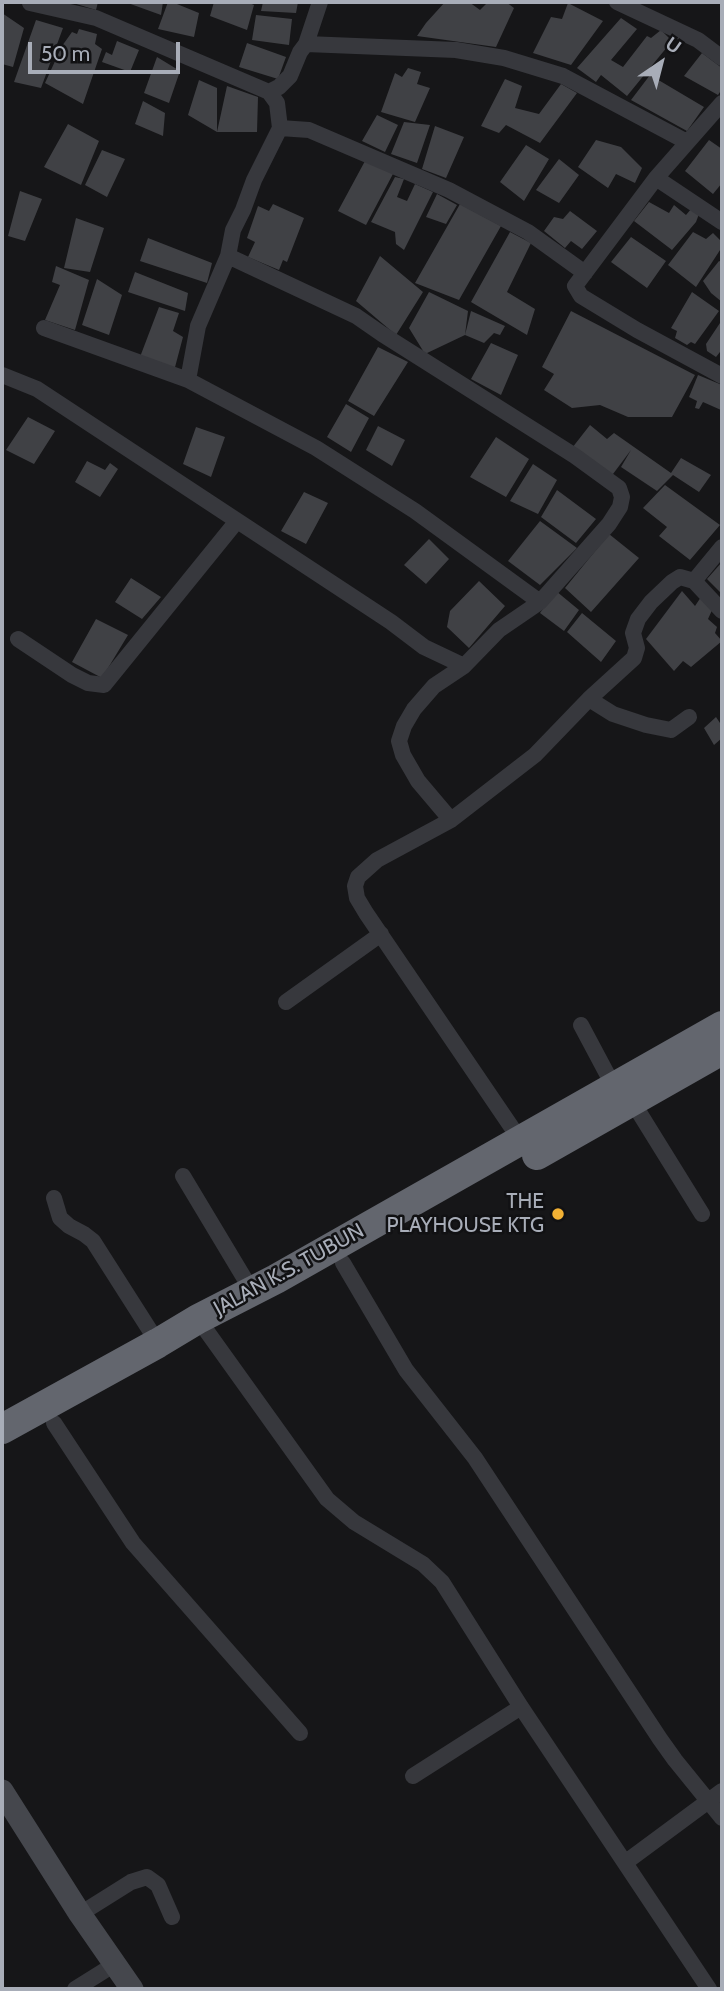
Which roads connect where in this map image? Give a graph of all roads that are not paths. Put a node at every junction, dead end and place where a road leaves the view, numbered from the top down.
1 (320, 2) edge
2 (617, 2) edge
3 (30, 3) edge
4 (306, 44) junction
5 (722, 58) edge
6 (269, 92) junction
7 (722, 103) edge
8 (280, 128) junction
9 (687, 142) junction
10 (656, 178) junction
11 (722, 222) edge
12 (228, 256) junction
13 (585, 273) junction
14 (44, 328) dead end
15 (2, 375) edge
16 (722, 376) edge
17 (188, 380) junction
18 (237, 521) junction
19 (722, 547) edge
20 (694, 581) junction
21 (540, 602) junction
22 (722, 611) edge
23 (18, 639) dead end
24 (464, 666) junction
25 (589, 699) junction
26 (689, 717) dead end
27 (451, 820) junction
28 (381, 934) junction
29 (286, 1002) dead end
30 (581, 1025) dead end
31 (722, 1026) edge
32 (722, 1050) edge
33 (623, 1094) junction
34 (526, 1150) junction
35 (183, 1176) dead end
36 (54, 1198) dead end
37 (702, 1214) dead end
38 (343, 1263) junction
39 (252, 1291) junction
40 (204, 1328) junction
41 (162, 1349) junction
42 (128, 1371) junction
43 (54, 1423) junction
44 (2, 1429) edge
45 (2, 1452) edge
46 (521, 1707) junction
47 (300, 1733) dead end
48 (413, 1776) dead end
49 (2, 1791) edge
50 (716, 1796) edge
51 (722, 1818) edge
52 (626, 1862) junction
53 (80, 1914) junction
54 (172, 1917) dead end
55 (115, 1964) junction
56 (75, 1989) edge
57 (132, 1989) edge
58 (709, 1989) edge

1 - 4 street
2 - 5 street
3 - 6 street
4 - 6 street
4 - 9 street
6 - 8 street
7 - 9 street
8 - 12 street
8 - 13 street
9 - 10 street
10 - 11 street
10 - 13 street
12 - 17 street
12 - 21 street
13 - 16 street
14 - 17 street
15 - 18 street
17 - 21 street
18 - 23 street
18 - 24 street
19 - 20 street
20 - 22 street
20 - 25 street
21 - 24 street
24 - 27 street
25 - 26 street
25 - 27 street
27 - 28 street
28 - 29 street
28 - 34 street
30 - 33 street
31 - 33 highway, JALAN K.S. TUBUN
32 - 33 highway, JALAN K.S. TUBUN
33 - 34 highway, JALAN K.S. TUBUN
33 - 37 street
34 - 38 highway, JALAN K.S. TUBUN
34 - 39 highway, JALAN K.S. TUBUN
35 - 39 street
36 - 41 street
38 - 40 highway, JALAN K.S. TUBUN
38 - 50 street
39 - 40 highway, JALAN K.S. TUBUN
40 - 41 highway, JALAN K.S. TUBUN
40 - 46 street
41 - 42 highway, JALAN K.S. TUBUN
42 - 43 highway, JALAN K.S. TUBUN
42 - 44 highway, JALAN K.S. TUBUN
43 - 45 highway, JALAN K.S. TUBUN
43 - 47 street
46 - 48 street
46 - 52 street
49 - 53 street
50 - 51 street
50 - 52 street
52 - 58 street
53 - 54 street
53 - 55 street
55 - 56 street
55 - 57 street

